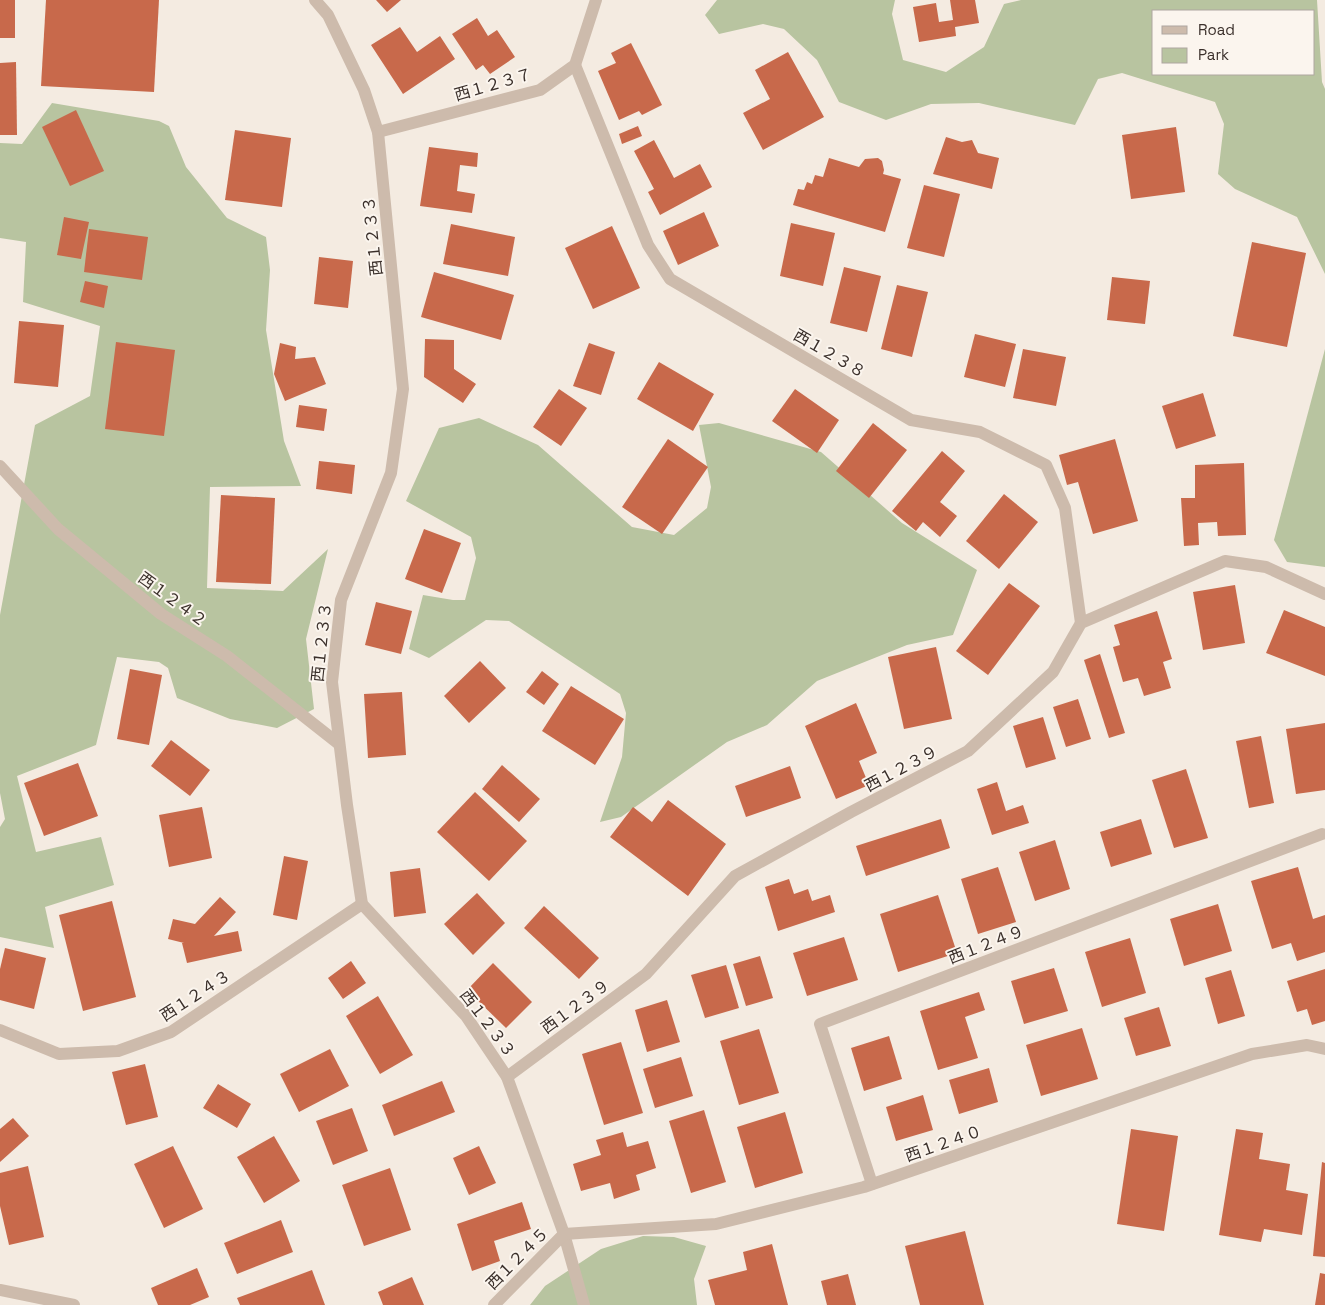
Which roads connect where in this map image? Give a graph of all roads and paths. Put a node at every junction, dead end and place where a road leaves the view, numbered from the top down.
1 (315, 0) edge
2 (596, 0) edge
3 (575, 65) junction
4 (378, 132) junction
5 (0, 466) edge
6 (1325, 594) edge
7 (1081, 623) junction
8 (339, 744) junction
9 (1322, 834) dead end
10 (362, 904) junction
11 (0, 1030) edge
12 (1325, 1050) edge
13 (507, 1077) junction
14 (872, 1184) junction
15 (564, 1234) junction
16 (0, 1290) edge
17 (74, 1305) edge
18 (494, 1305) edge
19 (584, 1305) edge

1 - 4 street, 西１２３３
2 - 3 street
3 - 4 street, 西１２３７
3 - 7 street, 西１２３８
4 - 8 street, 西１２３３
5 - 8 street, 西１２４２
6 - 7 street
7 - 13 street, 西１２３９
8 - 10 street, 西１２３３
9 - 14 street, 西１２４９
10 - 11 street, 西１２４３
10 - 13 street, 西１２３３
12 - 14 street, 西１２４０
13 - 15 street, 西１２３３
14 - 15 street, 西１２４０
15 - 18 street, 西１２４５
15 - 19 street, 西１２３３
16 - 17 street

